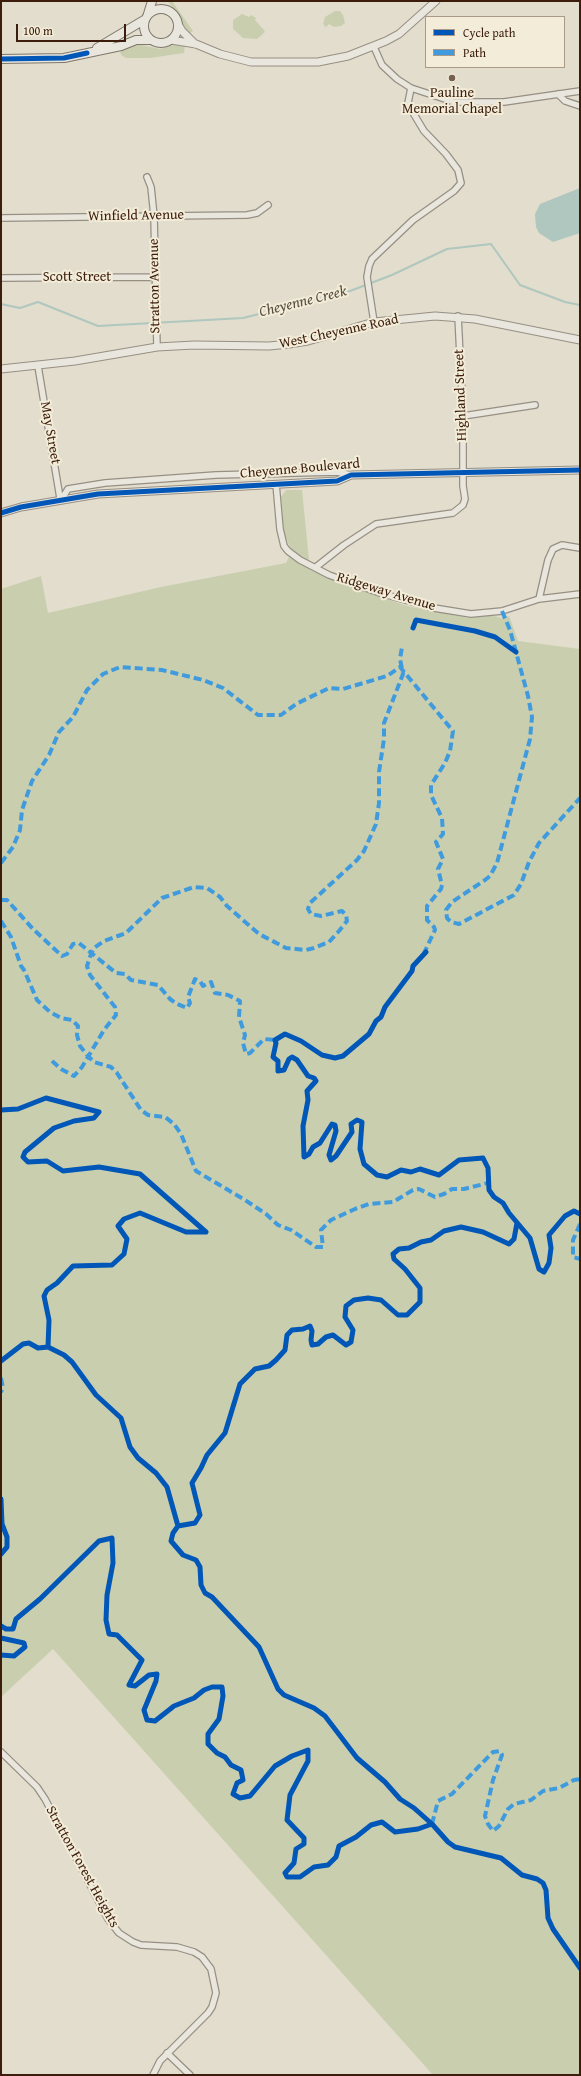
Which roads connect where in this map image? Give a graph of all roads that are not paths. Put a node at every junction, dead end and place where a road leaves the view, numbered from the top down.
1 (152, 1) edge
2 (164, 1) edge
3 (436, 1) edge
4 (169, 11) junction
5 (146, 17) junction
6 (178, 24) junction
7 (150, 40) junction
8 (171, 40) junction
9 (196, 44) junction
10 (374, 47) junction
11 (87, 53) junction
12 (1, 58) edge
13 (411, 88) junction
14 (580, 91) edge
15 (558, 94) junction
16 (580, 106) edge
17 (147, 176) dead end
18 (268, 205) dead end
19 (154, 216) junction
20 (1, 218) edge
21 (154, 277) junction
22 (1, 278) edge
23 (458, 316) junction
24 (374, 322) junction
25 (580, 340) edge
26 (156, 348) junction
27 (38, 366) junction
28 (1, 369) edge
29 (535, 406) dead end
30 (463, 416) junction
31 (580, 470) edge
32 (463, 473) junction
33 (351, 476) junction
34 (276, 484) junction
35 (61, 500) junction
36 (1, 513) edge
37 (580, 548) edge
38 (316, 567) junction
39 (580, 594) edge
40 (539, 598) junction
41 (1, 1752) edge
42 (167, 2053) junction
43 (153, 2075) edge
44 (190, 2075) edge

1 - 5 main road
2 - 4 main road
3 - 10 street
4 - 5 main road
4 - 6 main road
5 - 7 main road
5 - 11 main road
6 - 8 main road
6 - 9 street
7 - 8 main road
7 - 11 main road
8 - 9 street
9 - 10 street
10 - 13 street
11 - 12 main road
13 - 15 street
13 - 24 street
14 - 15 street
15 - 16 street
17 - 19 street, Stratton Avenue
18 - 19 street, Winfield Avenue
19 - 20 street, Winfield Avenue
19 - 21 street, Stratton Avenue
21 - 22 street, Scott Street
21 - 26 street, Stratton Avenue
23 - 24 street, West Cheyenne Road
23 - 25 street, West Cheyenne Road
23 - 30 street, Highland Street
24 - 26 street, West Cheyenne Road
26 - 27 street, West Cheyenne Road
27 - 28 street, West Cheyenne Road
27 - 35 street, May Street
29 - 30 street
30 - 32 street, Highland Street
31 - 32 street, Cheyenne Boulevard
32 - 33 street, Cheyenne Boulevard
32 - 38 street, Highland Street
33 - 34 street, Cheyenne Boulevard
33 - 35 street, Cheyenne Boulevard
34 - 35 street, Cheyenne Boulevard
34 - 38 street, Ridgeway Avenue
35 - 36 street, Cheyenne Boulevard
37 - 40 street
38 - 40 street, Ridgeway Avenue
39 - 40 street, Ridgeway Avenue
41 - 42 street, Stratton Forest Heights
42 - 43 street, Stratton Forest Heights
42 - 44 street

